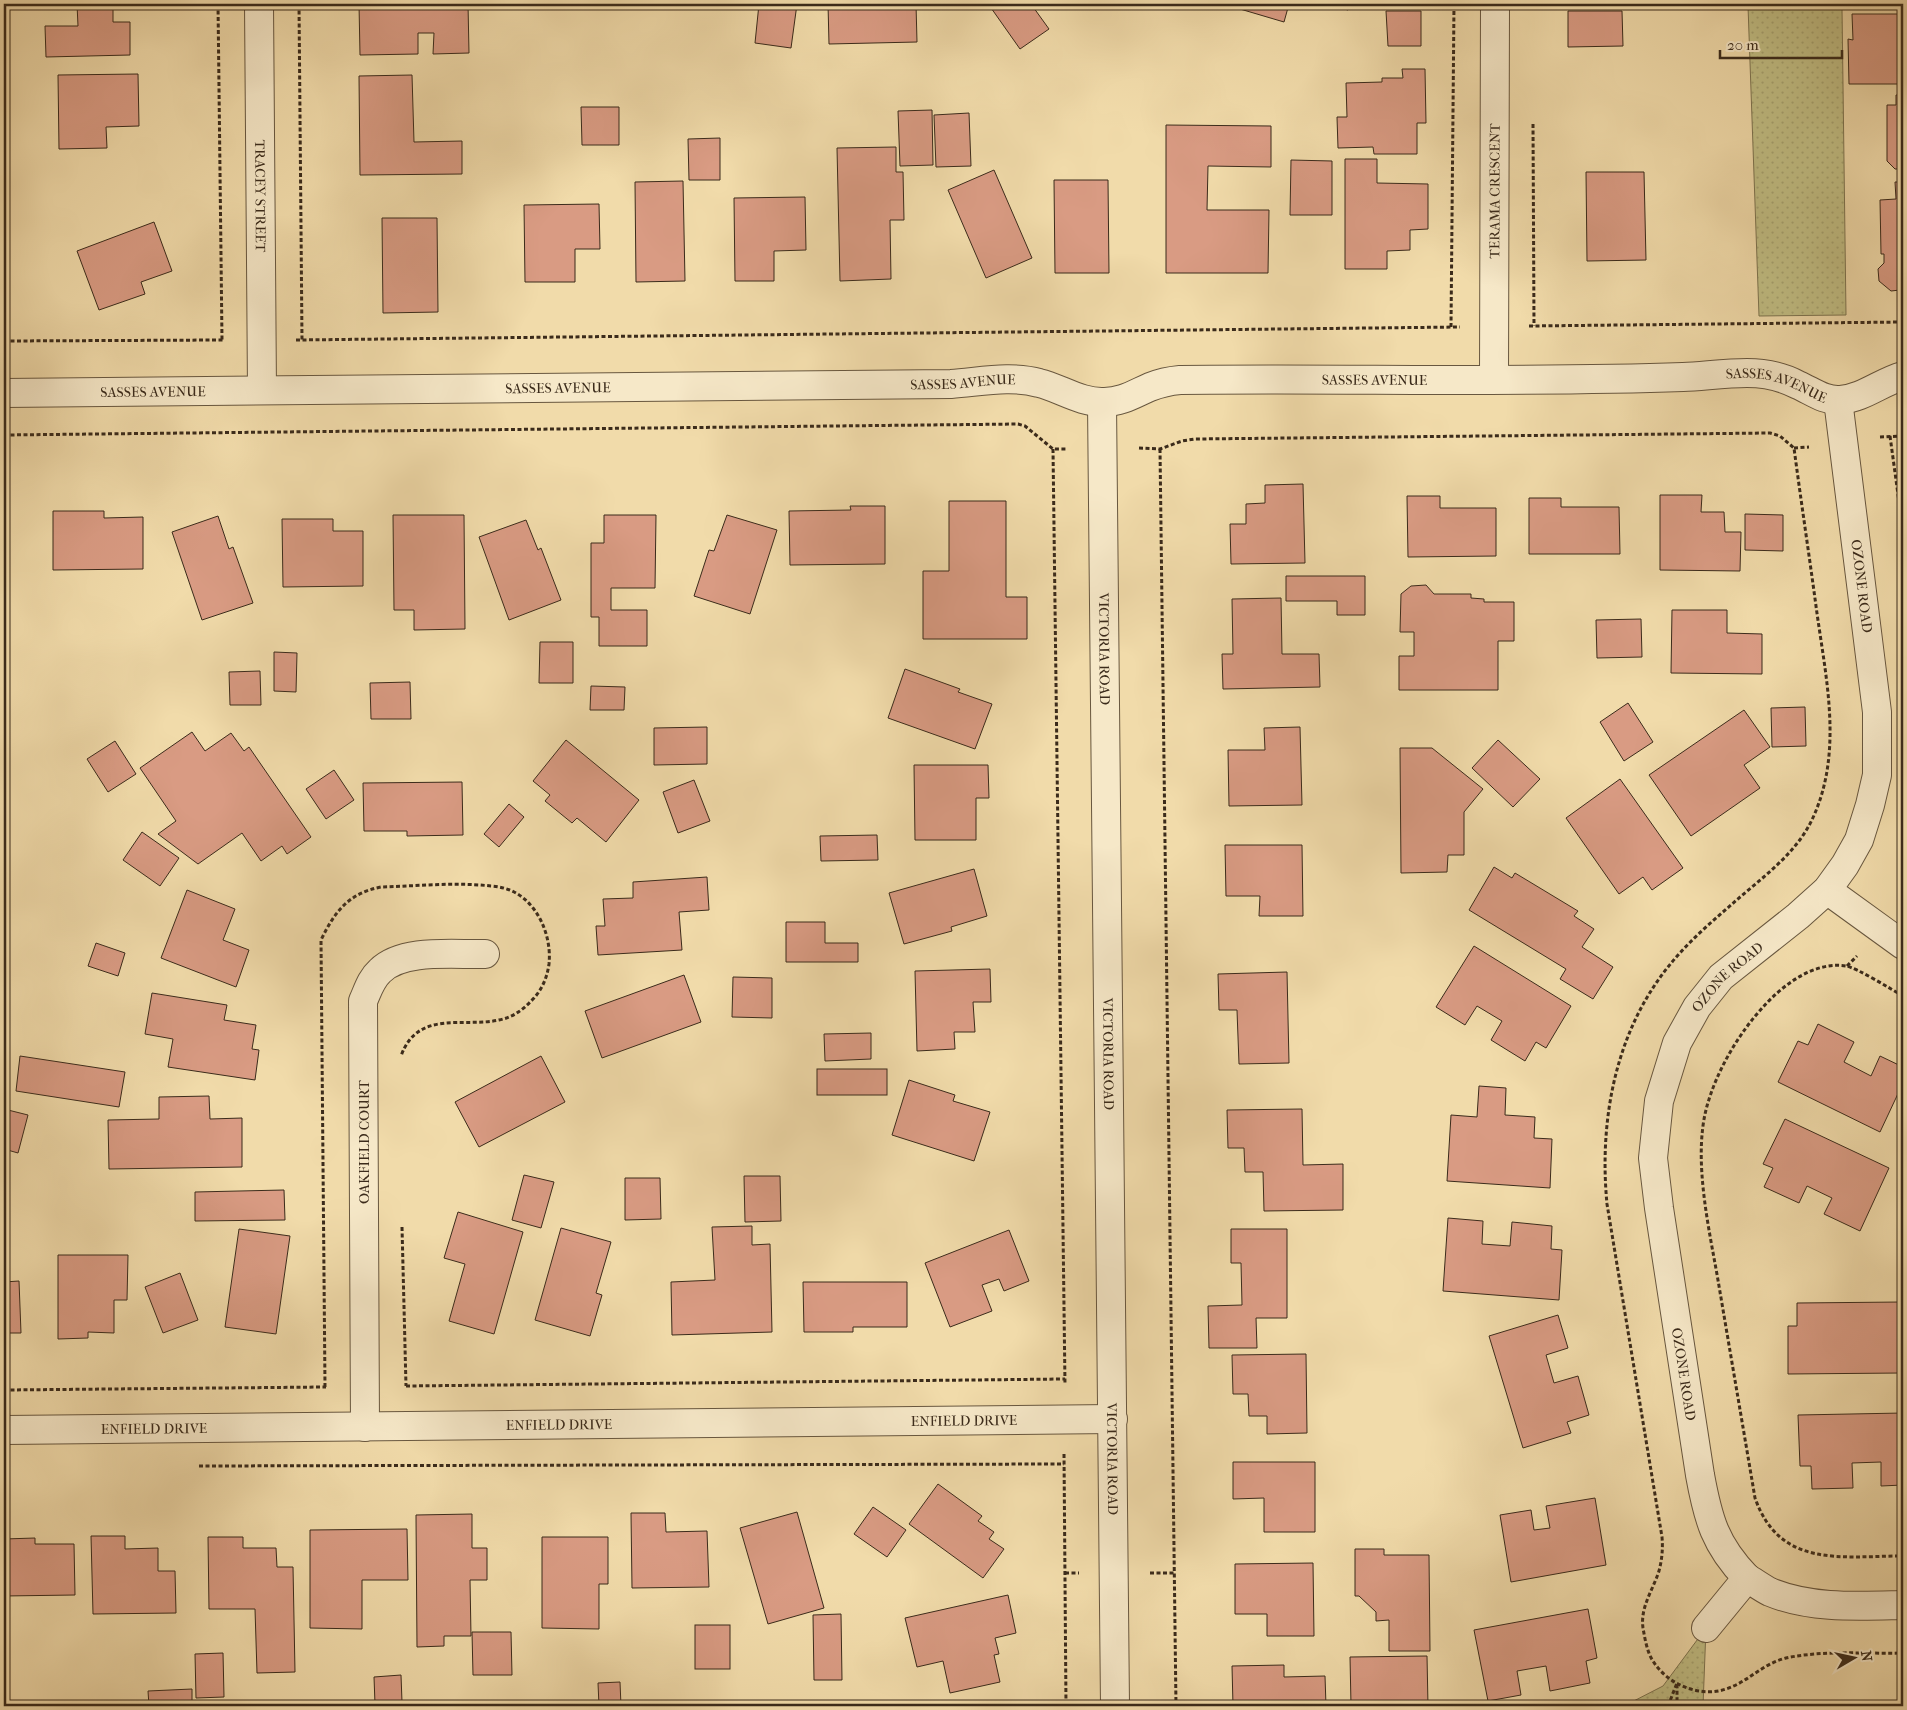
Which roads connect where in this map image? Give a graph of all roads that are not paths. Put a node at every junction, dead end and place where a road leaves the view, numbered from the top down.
1 (259, 4) edge
2 (1494, 4) edge
3 (1903, 376) edge
4 (1494, 379) junction
5 (262, 390) junction
6 (4, 393) edge
7 (1838, 400) junction
8 (1102, 403) junction
9 (1827, 890) junction
10 (1903, 945) edge
11 (485, 954) dead end
12 (1113, 1419) junction
13 (365, 1427) junction
14 (4, 1430) edge
15 (1747, 1578) junction
16 (1903, 1606) edge
17 (1706, 1628) dead end
18 (1115, 1706) edge

1 - 5 street, TRACEY STREET
2 - 4 street, TERAMA CRESCENT
3 - 7 street, SASSES AVENUE
4 - 7 street, SASSES AVENUE
4 - 8 street, SASSES AVENUE
5 - 6 street, SASSES AVENUE
5 - 8 street, SASSES AVENUE
7 - 9 street, OZONE ROAD
8 - 12 street, VICTORIA ROAD
9 - 10 street
9 - 15 street, OZONE ROAD
11 - 13 street, OAKFIELD COURT
12 - 13 street, ENFIELD DRIVE
12 - 18 street, VICTORIA ROAD
13 - 14 street, ENFIELD DRIVE
15 - 16 street, OZONE ROAD
15 - 17 street

